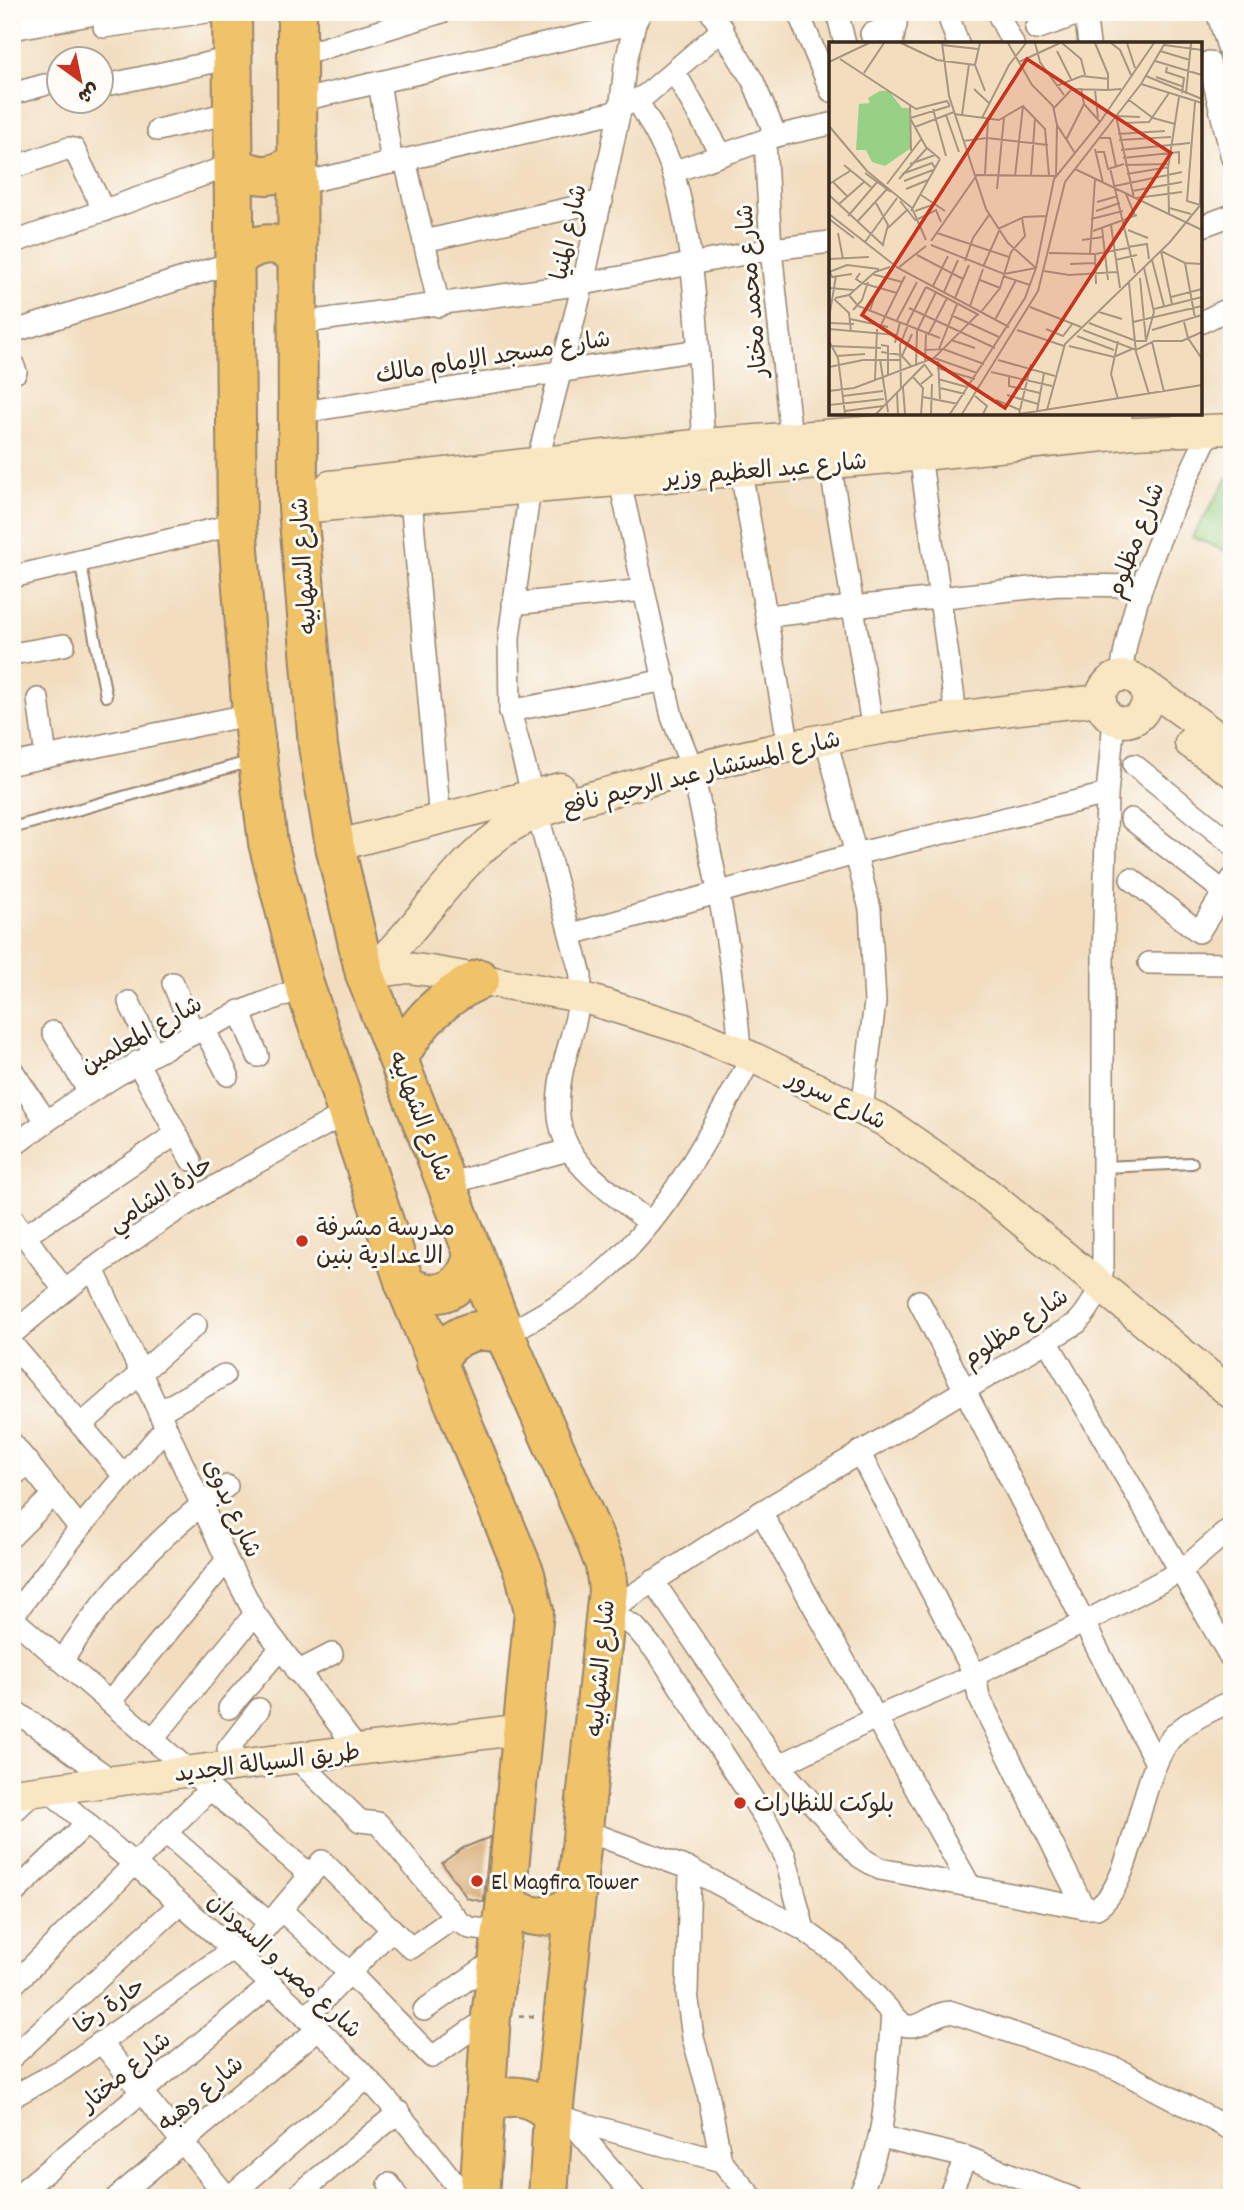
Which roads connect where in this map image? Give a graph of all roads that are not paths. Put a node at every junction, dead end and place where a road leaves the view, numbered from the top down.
1 (207, 12) edge
2 (232, 12) edge
3 (298, 12) edge
4 (442, 12) edge
5 (798, 12) edge
6 (837, 12) edge
7 (997, 12) edge
8 (1084, 12) edge
9 (1217, 12) edge
10 (954, 14) edge
11 (638, 18) edge
12 (718, 18) edge
13 (595, 22) edge
14 (895, 27) edge
15 (12, 29) edge
16 (1036, 29) dead end
17 (871, 34) dead end
18 (844, 42) edge
19 (958, 42) edge
20 (1012, 42) edge
21 (1089, 42) edge
22 (298, 56) junction
23 (1232, 57) edge
24 (232, 58) junction
25 (1205, 63) edge
26 (674, 71) junction
27 (379, 82) junction
28 (116, 83) edge
29 (44, 85) dead end
30 (829, 86) edge
31 (12, 94) edge
32 (298, 101) junction
33 (629, 105) junction
34 (233, 112) junction
35 (829, 124) edge
36 (158, 130) dead end
37 (770, 138) junction
38 (1230, 148) edge
39 (721, 154) junction
40 (398, 162) junction
41 (234, 164) junction
42 (12, 168) edge
43 (298, 172) junction
44 (673, 172) junction
45 (602, 201) junction
46 (104, 211) junction
47 (1232, 215) edge
48 (1202, 226) edge
49 (424, 242) junction
50 (829, 242) edge
51 (12, 243) edge
52 (771, 249) junction
53 (299, 257) junction
54 (234, 262) junction
55 (689, 263) junction
56 (583, 284) junction
57 (439, 306) junction
58 (1232, 307) edge
59 (1202, 322) edge
60 (299, 323) junction
61 (12, 332) edge
62 (698, 350) junction
63 (561, 372) junction
64 (296, 412) junction
65 (1066, 415) edge
66 (1040, 416) edge
67 (961, 419) edge
68 (1219, 419) edge
69 (792, 438) junction
70 (879, 443) edge
71 (704, 444) junction
72 (741, 471) junction
73 (534, 476) junction
74 (620, 482) junction
75 (298, 499) junction
76 (411, 499) junction
77 (237, 524) junction
78 (80, 560) junction
79 (12, 577) edge
80 (1142, 586) junction
81 (644, 590) junction
82 (939, 598) junction
83 (513, 604) junction
84 (854, 607) junction
85 (768, 616) junction
86 (64, 645) dead end
87 (12, 654) edge
88 (664, 680) junction
89 (106, 695) dead end
90 (1122, 695) junction
91 (37, 699) dead end
92 (954, 699) junction
93 (510, 711) junction
94 (870, 713) junction
95 (252, 714) junction
96 (786, 730) junction
97 (826, 739) junction
98 (1232, 747) edge
99 (46, 757) junction
100 (257, 760) junction
101 (689, 762) junction
102 (12, 764) edge
103 (1134, 765) dead end
104 (1232, 772) edge
105 (1107, 794) junction
106 (534, 805) junction
107 (1131, 819) dead end
108 (440, 821) junction
109 (12, 828) edge
110 (1232, 844) edge
111 (335, 846) junction
112 (855, 854) junction
113 (1131, 879) dead end
114 (1228, 885) edge
115 (720, 893) junction
116 (572, 934) junction
117 (1149, 962) dead end
118 (1232, 964) edge
119 (365, 974) junction
120 (480, 979) junction
121 (173, 983) dead end
122 (305, 987) junction
123 (581, 998) junction
124 (129, 1002) dead end
125 (239, 1011) junction
126 (198, 1029) junction
127 (53, 1032) dead end
128 (746, 1054) junction
129 (258, 1056) dead end
130 (145, 1057) junction
131 (399, 1057) junction
132 (12, 1070) edge
133 (228, 1075) dead end
134 (89, 1092) junction
135 (862, 1110) junction
136 (348, 1112) junction
137 (46, 1121) junction
138 (176, 1134) junction
139 (12, 1147) edge
140 (568, 1150) junction
141 (191, 1160) dead end
142 (1192, 1163) dead end
143 (1104, 1167) junction
144 (448, 1184) junction
145 (12, 1218) edge
146 (650, 1223) junction
147 (25, 1236) junction
148 (473, 1254) junction
149 (93, 1269) junction
150 (405, 1284) junction
151 (1100, 1287) junction
152 (64, 1290) junction
153 (919, 1301) dead end
154 (196, 1325) dead end
155 (12, 1334) edge
156 (505, 1335) junction
157 (1047, 1341) junction
158 (12, 1344) edge
159 (436, 1364) junction
160 (140, 1371) junction
161 (224, 1375) dead end
162 (966, 1391) junction
163 (1232, 1394) edge
164 (163, 1420) junction
165 (81, 1425) junction
166 (12, 1443) edge
167 (859, 1452) junction
168 (29, 1463) junction
169 (124, 1476) junction
170 (12, 1478) edge
171 (227, 1486) dead end
172 (54, 1494) junction
173 (202, 1503) junction
174 (761, 1512) junction
175 (1232, 1527) edge
176 (80, 1528) junction
177 (12, 1536) edge
178 (227, 1560) junction
179 (1181, 1571) junction
180 (653, 1581) junction
181 (608, 1611) junction
182 (255, 1614) junction
183 (12, 1617) edge
184 (1083, 1623) junction
185 (280, 1649) junction
186 (332, 1654) dead end
187 (1232, 1660) edge
188 (62, 1661) junction
189 (297, 1672) junction
190 (975, 1675) junction
191 (1232, 1701) edge
192 (110, 1702) junction
193 (229, 1708) dead end
194 (12, 1709) edge
195 (258, 1709) dead end
196 (877, 1717) junction
197 (522, 1730) junction
198 (152, 1739) junction
199 (358, 1751) junction
200 (296, 1758) junction
201 (1156, 1763) junction
202 (247, 1765) junction
203 (779, 1766) junction
204 (200, 1780) junction
205 (113, 1782) junction
206 (32, 1792) edge
207 (12, 1813) edge
208 (87, 1823) junction
209 (583, 1830) junction
210 (166, 1833) junction
211 (134, 1865) junction
212 (316, 1868) junction
213 (690, 1869) junction
214 (969, 1884) junction
215 (12, 1895) edge
216 (574, 1903) junction
217 (180, 1904) junction
218 (1084, 1908) junction
219 (275, 1917) junction
220 (455, 1917) junction
221 (392, 1929) junction
222 (502, 1930) junction
223 (804, 1930) junction
224 (236, 1953) junction
225 (350, 1973) junction
226 (271, 1985) junction
227 (12, 1986) edge
228 (424, 2010) dead end
229 (892, 2015) junction
230 (491, 2016) junction
231 (312, 2024) junction
232 (101, 2042) junction
233 (12, 2057) edge
234 (367, 2078) junction
235 (142, 2092) junction
236 (12, 2097) edge
237 (484, 2105) junction
238 (399, 2112) junction
239 (562, 2119) junction
240 (1232, 2130) edge
241 (881, 2137) junction
242 (183, 2142) junction
243 (966, 2157) junction
244 (721, 2161) junction
245 (14, 2198) edge
246 (116, 2198) edge
247 (228, 2198) edge
248 (294, 2198) edge
249 (466, 2198) edge
250 (479, 2198) edge
251 (548, 2198) edge
252 (635, 2198) edge
253 (753, 2198) edge
254 (858, 2198) edge
255 (948, 2198) edge
256 (1072, 2198) edge

1 - 15 street
2 - 24 highway
3 - 22 highway, شارع الشهابيه
4 - 22 street
5 - 30 street
6 - 18 street
7 - 20 street
8 - 16 street
8 - 21 street
9 - 23 street
10 - 19 street
11 - 13 street
11 - 33 street, شارع المنيا
12 - 26 street
12 - 37 street, شارع محمد مختار
13 - 27 street
14 - 17 street
22 - 32 highway, شارع الشهابيه
23 - 25 street
24 - 28 street
24 - 34 highway
25 - 38 street
26 - 33 street
26 - 39 street
27 - 32 street
27 - 40 street
29 - 31 street
32 - 43 highway, شارع الشهابيه
33 - 40 street
33 - 44 street
33 - 45 street, شارع المنيا
34 - 36 street
34 - 41 highway
35 - 37 street
37 - 39 street
37 - 52 street, شارع محمد مختار
39 - 44 street
40 - 43 street
40 - 49 street
41 - 43 highway
41 - 46 street
41 - 54 highway
42 - 46 street
43 - 53 highway, شارع الشهابيه
44 - 55 street
45 - 49 street
45 - 56 street, شارع المنيا
46 - 51 street
47 - 48 street
49 - 57 street
50 - 52 street
52 - 55 street
52 - 69 street, شارع محمد مختار
53 - 54 highway
53 - 60 highway, شارع الشهابيه
54 - 61 street
54 - 77 highway
55 - 56 street
55 - 62 street
56 - 57 street
56 - 63 street, شارع المنيا
57 - 60 street
58 - 59 street
60 - 64 highway, شارع الشهابيه
62 - 63 street, شارع مسجد الإمام مالك
62 - 71 street
63 - 64 street, شارع مسجد الإمام مالك
63 - 73 street, شارع المنيا
64 - 75 highway, شارع الشهابيه
65 - 66 street, شارع عبد العظيم وزير
66 - 67 street, شارع عبد العظيم وزير
67 - 70 street, شارع عبد العظيم وزير
68 - 70 street, شارع عبد العظيم وزير
68 - 80 street, شارع مظلوم
69 - 70 street, شارع عبد العظيم وزير
69 - 71 street, شارع عبد العظيم وزير
70 - 72 street, شارع عبد العظيم وزير
70 - 82 street
70 - 84 street
71 - 73 street, شارع عبد العظيم وزير
72 - 74 street, شارع عبد العظيم وزير
72 - 85 street
73 - 74 street, شارع عبد العظيم وزير
73 - 75 street, شارع عبد العظيم وزير
73 - 76 street, شارع عبد العظيم وزير
73 - 83 street, شارع المنيا
74 - 81 street
75 - 76 street, شارع عبد العظيم وزير
75 - 111 highway, شارع الشهابيه
76 - 108 street
77 - 78 street
77 - 95 highway
78 - 79 street
78 - 89 lane
80 - 82 street
80 - 90 street, شارع مظلوم
81 - 83 street
81 - 88 street
82 - 84 street
82 - 92 street
83 - 93 street, شارع المنيا
84 - 85 street
84 - 94 street
85 - 96 street
86 - 87 street
88 - 93 street
88 - 101 street
90 - 92 street, شارع المستشار عبد الرحيم نافع
90 - 97 street, شارع المستشار عبد الرحيم نافع
90 - 98 street
90 - 104 street
90 - 105 street, شارع مظلوم
91 - 99 street
92 - 94 street, شارع المستشار عبد الرحيم نافع
93 - 106 street, شارع المنيا
94 - 96 street, شارع المستشار عبد الرحيم نافع
95 - 99 street
95 - 100 highway
96 - 101 street, شارع المستشار عبد الرحيم نافع
97 - 101 street, شارع المستشار عبد الرحيم نافع
97 - 112 street
99 - 102 street
100 - 109 lane
100 - 122 highway
101 - 106 street, شارع المستشار عبد الرحيم نافع
101 - 115 street
103 - 110 street
105 - 112 street
105 - 143 street, شارع مظلوم
106 - 108 street, شارع المستشار عبد الرحيم نافع
106 - 116 street, شارع المنيا
106 - 119 street, شارع المستشار عبد الرحيم نافع
107 - 114 street
108 - 111 street, شارع المستشار عبد الرحيم نافع
111 - 119 highway, شارع الشهابيه
112 - 115 street
112 - 135 street
113 - 114 street
115 - 116 street
115 - 128 street
116 - 123 street, شارع المنيا
117 - 118 street
119 - 120 street, شارع سرور
119 - 131 highway, شارع الشهابيه
120 - 123 street, شارع سرور
120 - 131 highway
121 - 126 street
122 - 125 street, شارع المعلمين
122 - 136 highway
123 - 128 street, شارع سرور
123 - 140 street, شارع المنيا
124 - 130 street
125 - 126 street, شارع المعلمين
125 - 129 street
126 - 130 street, شارع المعلمين
126 - 133 street
127 - 134 street
128 - 135 street, شارع سرور
128 - 146 street
130 - 134 street, شارع المعلمين
130 - 138 street
131 - 144 highway, شارع الشهابيه
132 - 137 street
134 - 137 street, شارع المعلمين
135 - 151 street, شارع سرور
136 - 149 street, حارة الشامي
136 - 150 highway
137 - 139 street, شارع المعلمين
138 - 141 street
138 - 147 street
140 - 144 street
140 - 146 street
142 - 143 lane
143 - 151 street, شارع مظلوم
144 - 148 highway, شارع الشهابيه
145 - 147 street
146 - 156 street
147 - 152 street
148 - 150 highway
148 - 156 highway, شارع الشهابيه
149 - 152 street, حارة الشامي
149 - 160 street, شارع بدوى
150 - 159 highway
151 - 157 street, شارع مظلوم
151 - 163 street, شارع سرور
152 - 155 street, حارة الشامي
153 - 162 street
154 - 160 street
156 - 159 highway
156 - 181 highway, شارع الشهابيه
157 - 162 street, شارع مظلوم
157 - 179 street
158 - 165 street
159 - 197 highway
160 - 164 street, شارع بدوى
160 - 165 street
161 - 164 street
162 - 167 street, شارع مظلوم
162 - 184 street
164 - 169 street
164 - 173 street, شارع بدوى
165 - 169 street
166 - 168 street
167 - 174 street, شارع مظلوم
167 - 190 street
168 - 170 street
168 - 172 street
169 - 176 street
171 - 173 street
172 - 176 street
172 - 177 street
173 - 178 street, شارع بدوى
173 - 188 street
174 - 180 street, شارع مظلوم
174 - 196 street
175 - 179 street
176 - 183 street
178 - 182 street, شارع بدوى
178 - 192 street
179 - 184 street
179 - 187 street
180 - 181 street, شارع مظلوم
180 - 203 street
181 - 209 highway, شارع الشهابيه
181 - 223 street
182 - 185 street, شارع بدوى
182 - 198 street
183 - 188 street
184 - 190 street
184 - 201 street
185 - 189 street, شارع بدوى
185 - 193 street
186 - 189 street
188 - 192 street
189 - 199 street, شارع بدوى
190 - 196 street
190 - 218 street
191 - 201 street
192 - 198 street
194 - 205 street
195 - 202 street
196 - 203 street
196 - 214 street
197 - 199 street, طريق السيالة الجديد
197 - 222 highway
198 - 204 street
199 - 200 street, طريق السيالة الجديد
200 - 202 street, طريق السيالة الجديد
200 - 220 street
201 - 218 street
202 - 204 street, طريق السيالة الجديد
203 - 214 street
204 - 205 street, طريق السيالة الجديد
204 - 210 street
204 - 212 street
205 - 206 street, طريق السيالة الجديد
206 - 207 street
206 - 208 street, شارع مصر و السودان
208 - 211 street, شارع مصر و السودان
208 - 215 street
209 - 213 street
209 - 216 highway, شارع الشهابيه
210 - 211 street
210 - 219 street
211 - 217 street, شارع مصر و السودان
211 - 227 street
212 - 219 street, حارة رخا
212 - 221 street
213 - 223 street
213 - 244 street
214 - 218 street
216 - 222 highway
216 - 239 highway, شارع الشهابيه
217 - 224 street, شارع مصر و السودان
217 - 233 street
219 - 224 street, حارة رخا
219 - 225 street
220 - 221 street
220 - 222 street
221 - 225 street, شارع وهبه
222 - 228 street
222 - 230 highway
223 - 229 street
224 - 226 street, شارع مصر و السودان
224 - 232 street, حارة رخا
225 - 230 street
225 - 231 street, شارع وهبه
226 - 231 street, شارع مصر و السودان
226 - 235 street, شارع مختار
229 - 240 street
229 - 241 street
230 - 237 highway
231 - 234 street, شارع مصر و السودان
231 - 242 street, شارع وهبه
232 - 235 street
232 - 236 street, حارة رخا
234 - 238 street, شارع مصر و السودان
234 - 247 street
235 - 242 street
235 - 245 street, شارع مختار
237 - 239 highway
237 - 250 highway
238 - 248 street
238 - 249 street, شارع مصر و السودان
239 - 244 street
239 - 251 highway, شارع الشهابيه
239 - 252 street
241 - 243 street
241 - 254 street
242 - 246 street, شارع وهبه
242 - 247 street
243 - 255 street
243 - 256 street
244 - 253 street

